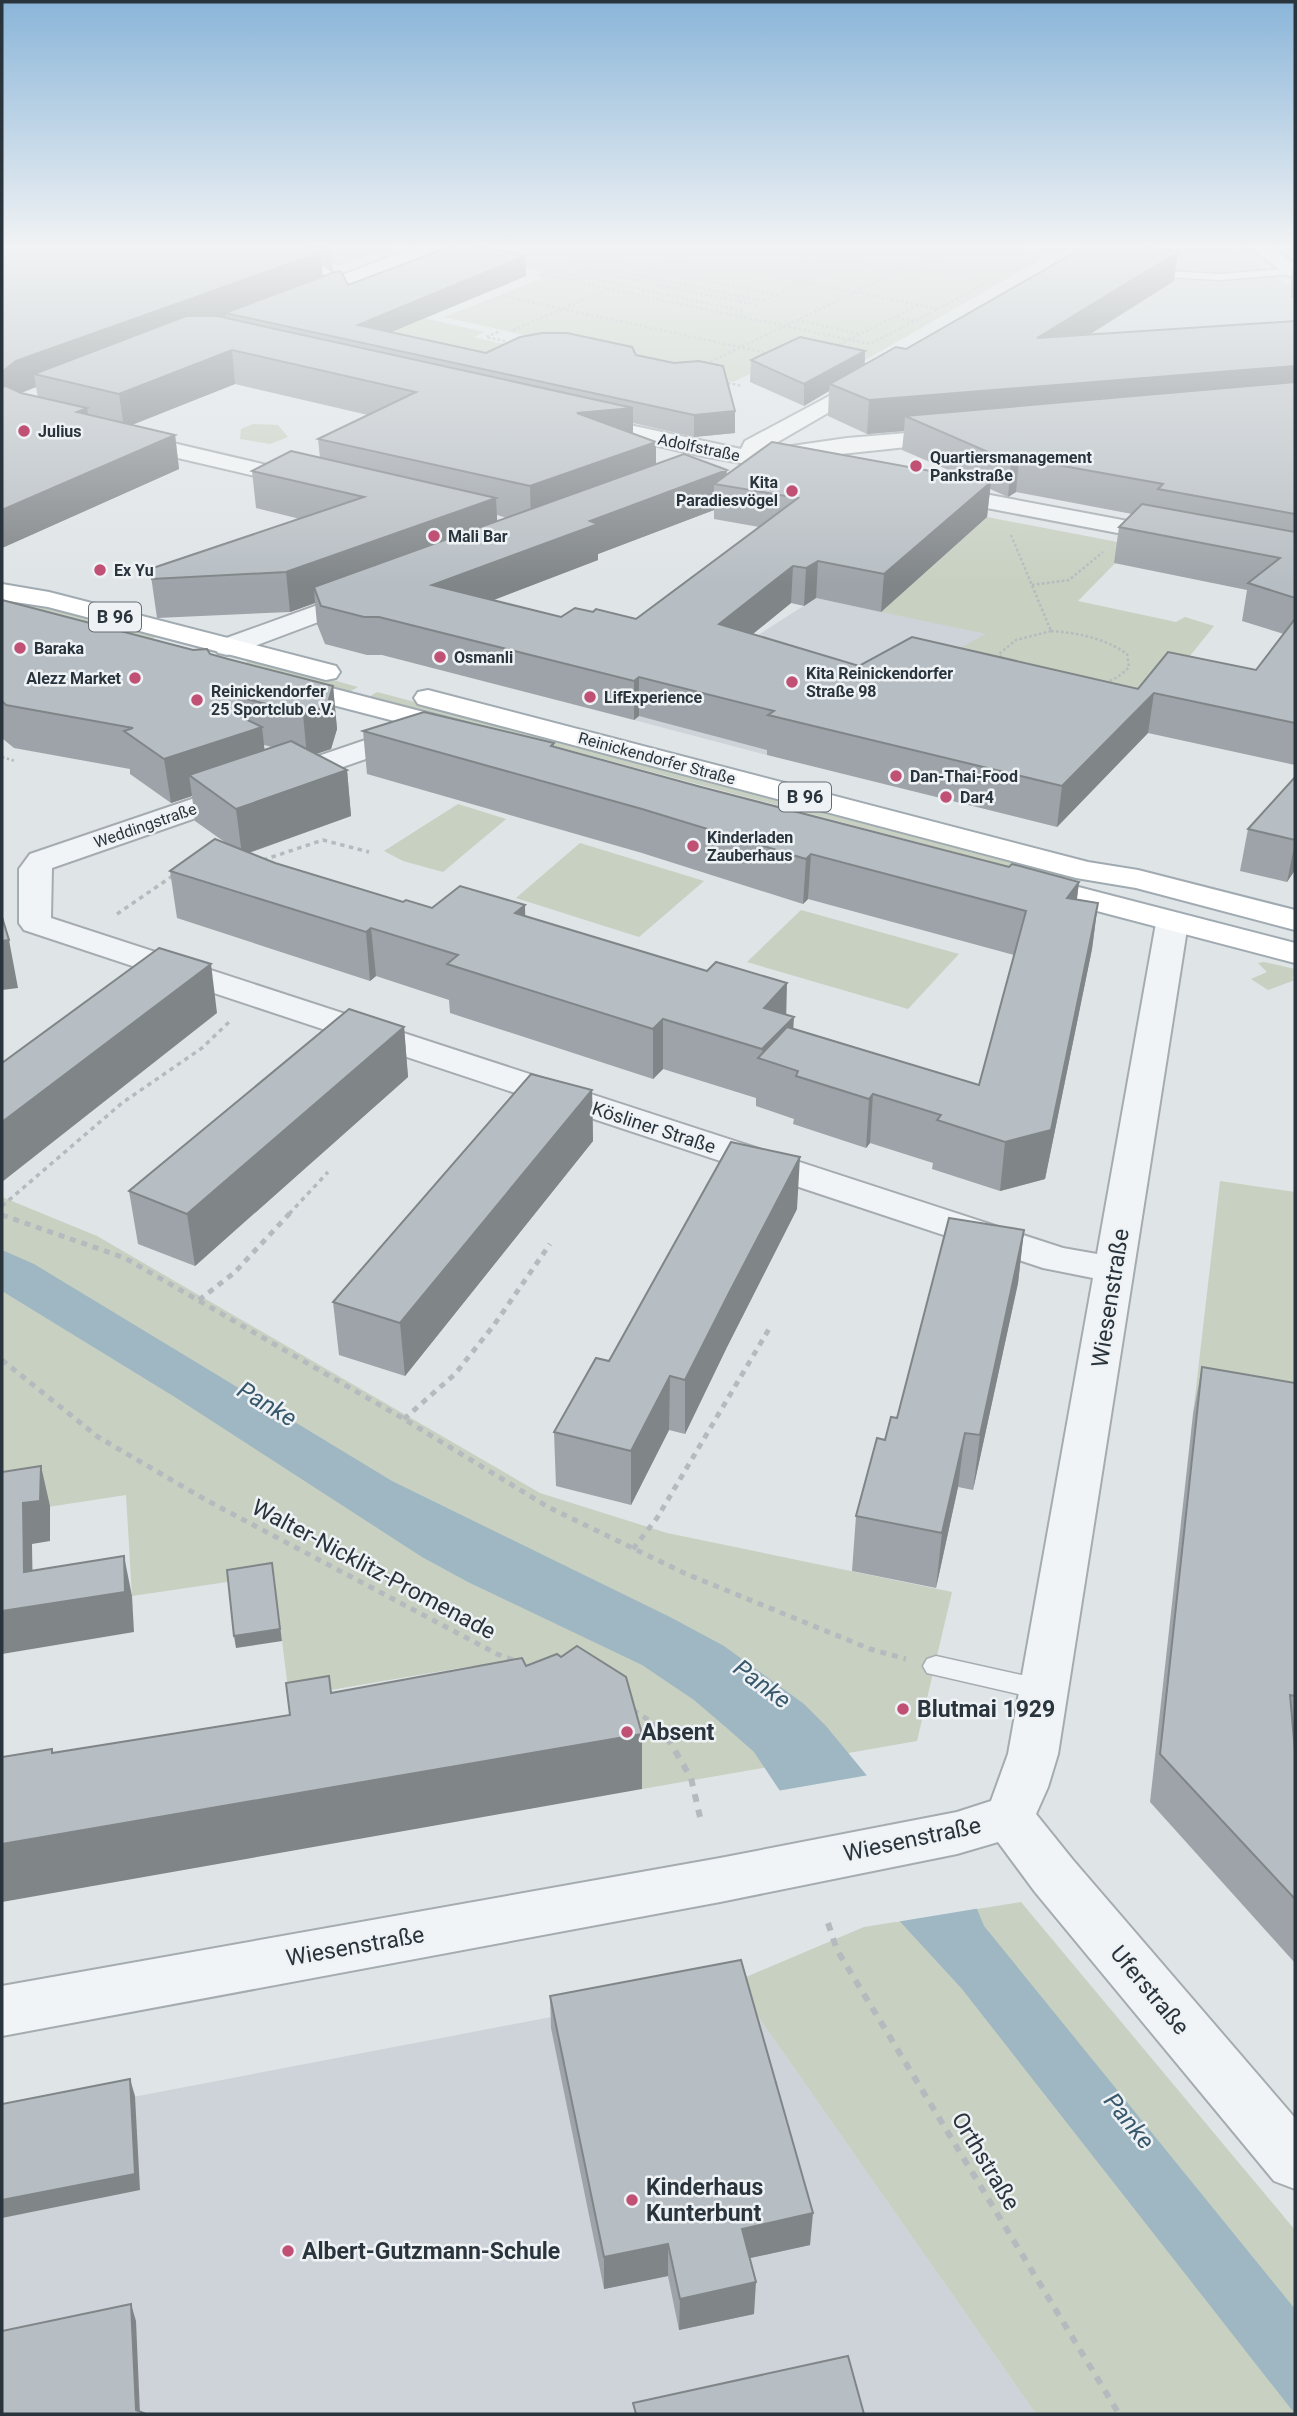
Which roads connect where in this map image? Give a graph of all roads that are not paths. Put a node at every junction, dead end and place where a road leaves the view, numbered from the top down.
1 (897, 365) edge
2 (564, 417) edge
3 (982, 433) edge
4 (104, 434) edge
5 (751, 458) junction
6 (826, 471) edge
7 (697, 474) edge
8 (334, 487) edge
9 (912, 487) edge
10 (1192, 540) edge
11 (386, 589) edge
12 (2, 592) edge
13 (2, 610) edge
14 (227, 647) junction
15 (203, 662) junction
16 (425, 721) junction
17 (1077, 882) junction
18 (1194, 894) junction
19 (1295, 920) edge
20 (35, 923) joint
21 (1172, 923) junction
22 (1295, 953) edge
23 (1115, 1269) junction
24 (936, 1666) road end
25 (1044, 1690) junction
26 (1009, 1817) junction
27 (2, 2011) edge
28 (1295, 2161) edge

1 - 5 street
2 - 5 street, Adolfstraße
3 - 5 street
4 - 8 street
5 - 6 street, Adolfstraße
5 - 7 street
9 - 10 street
11 - 14 street
12 - 14 main road, Reinickendorfer Straße / B 96
13 - 15 main road, Reinickendorfer Straße / B 96
14 - 15 main road
14 - 17 main road, Reinickendorfer Straße / B 96
15 - 16 main road, Reinickendorfer Straße / B 96
16 - 17 main road, Reinickendorfer Straße / B 96
16 - 20 street, Weddingstraße
17 - 18 main road, Reinickendorfer Straße / B 96
17 - 21 main road, Reinickendorfer Straße / B 96
18 - 19 main road, Reinickendorfer Straße / B 96
18 - 21 main road
20 - 23 street, Kösliner Straße
21 - 22 main road, Reinickendorfer Straße / B 96
21 - 23 street, Wiesenstraße
23 - 25 street, Wiesenstraße
24 - 25 lane
25 - 26 street, Wiesenstraße
26 - 27 street, Wiesenstraße
26 - 28 street, Uferstraße

